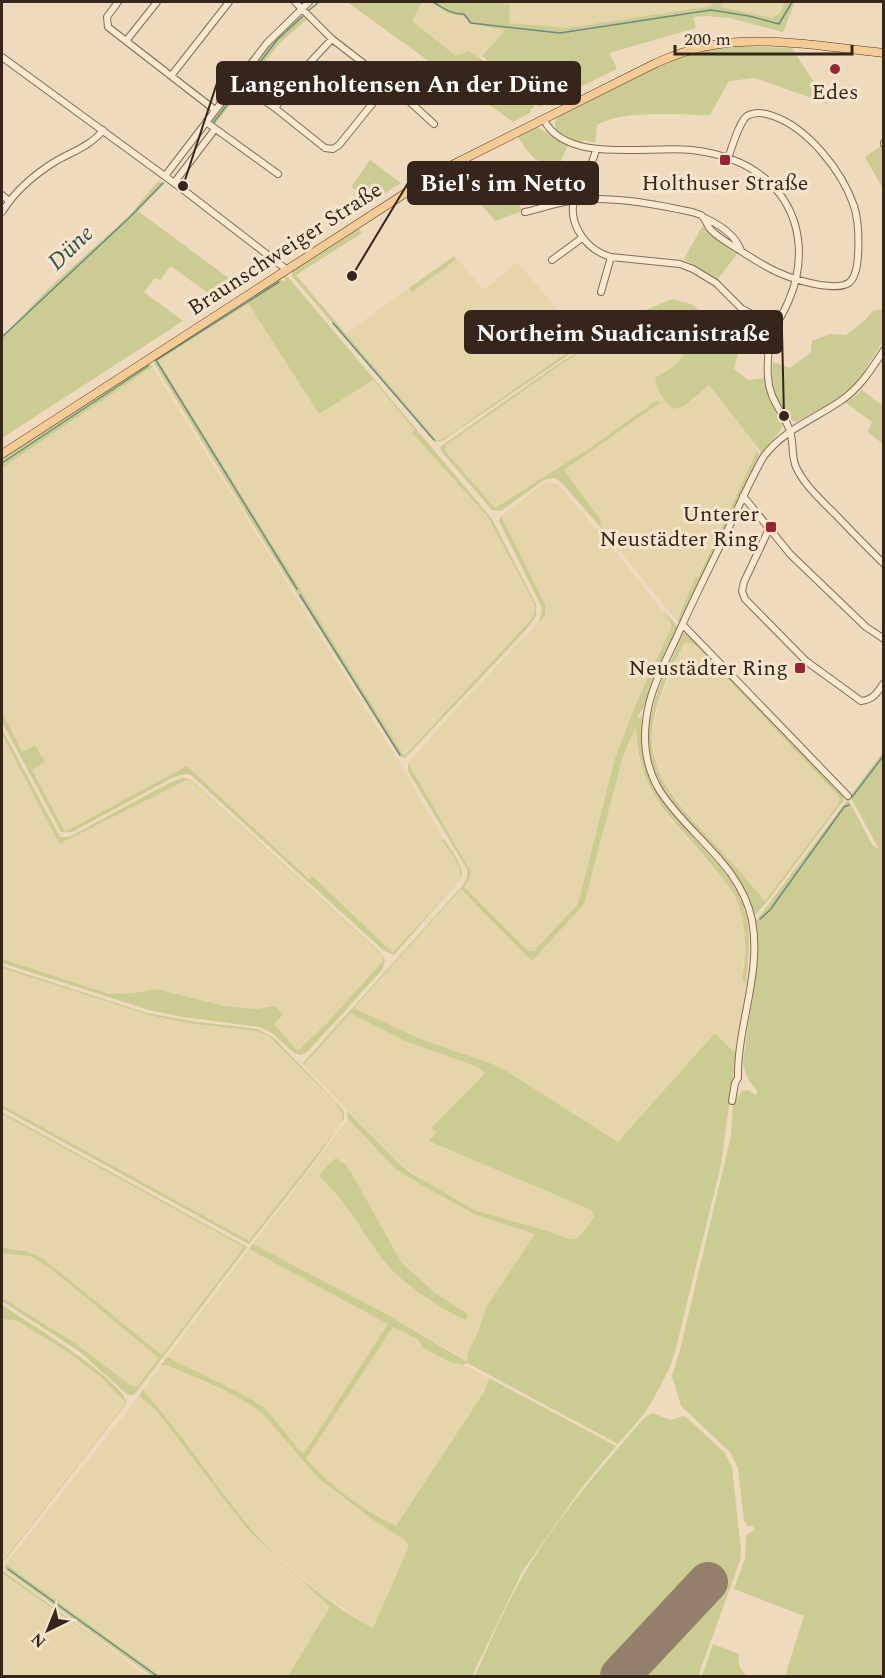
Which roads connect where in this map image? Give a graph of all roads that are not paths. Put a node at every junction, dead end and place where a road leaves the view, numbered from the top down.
1 (118, 2) edge
2 (157, 2) edge
3 (229, 2) edge
4 (295, 2) edge
5 (309, 2) edge
6 (301, 9) junction
7 (332, 39) junction
8 (126, 41) junction
9 (883, 54) edge
10 (2, 57) edge
11 (171, 76) junction
12 (389, 83) junction
13 (262, 99) dead end
14 (275, 108) junction
15 (215, 110) junction
16 (544, 120) junction
17 (206, 122) junction
18 (434, 124) dead end
19 (215, 129) junction
20 (103, 130) junction
21 (596, 149) junction
22 (728, 158) junction
23 (278, 174) dead end
24 (165, 176) junction
25 (174, 183) junction
26 (2, 195) edge
27 (9, 201) junction
28 (574, 201) junction
29 (2, 212) edge
30 (525, 212) dead end
31 (582, 238) junction
32 (611, 257) junction
33 (552, 260) dead end
34 (286, 269) junction
35 (795, 280) junction
36 (601, 292) dead end
37 (775, 326) junction
38 (884, 350) edge
39 (790, 430) junction
40 (2, 454) edge
41 (743, 496) junction
42 (769, 529) junction
43 (884, 564) edge
44 (683, 625) junction
45 (884, 639) edge
46 (884, 683) edge
47 (848, 796) dead end
48 (732, 1101) dead end

1 - 8 street
2 - 8 street
3 - 11 street
4 - 6 street
5 - 6 street
6 - 7 street
6 - 15 street
7 - 12 street
7 - 14 street
8 - 11 street
9 - 16 main road, Braunschweiger Straße
10 - 20 street
11 - 15 street
12 - 14 street
12 - 18 street
13 - 14 street
15 - 17 street
16 - 21 street
16 - 34 main road, Braunschweiger Straße
17 - 19 street
17 - 24 street
19 - 23 street
19 - 25 street
20 - 24 street
20 - 27 street
21 - 22 street
21 - 28 street
22 - 35 street
22 - 35 street
24 - 25 street
25 - 34 street
26 - 27 street
27 - 29 street
28 - 30 street
28 - 31 street
28 - 35 street
31 - 32 street
31 - 33 street
32 - 36 street
32 - 37 street
34 - 40 main road, Braunschweiger Straße
35 - 37 street
37 - 39 street
38 - 39 street
39 - 41 street
39 - 43 street
41 - 42 street
41 - 44 street
42 - 45 street
42 - 46 street
44 - 47 street
44 - 48 street

